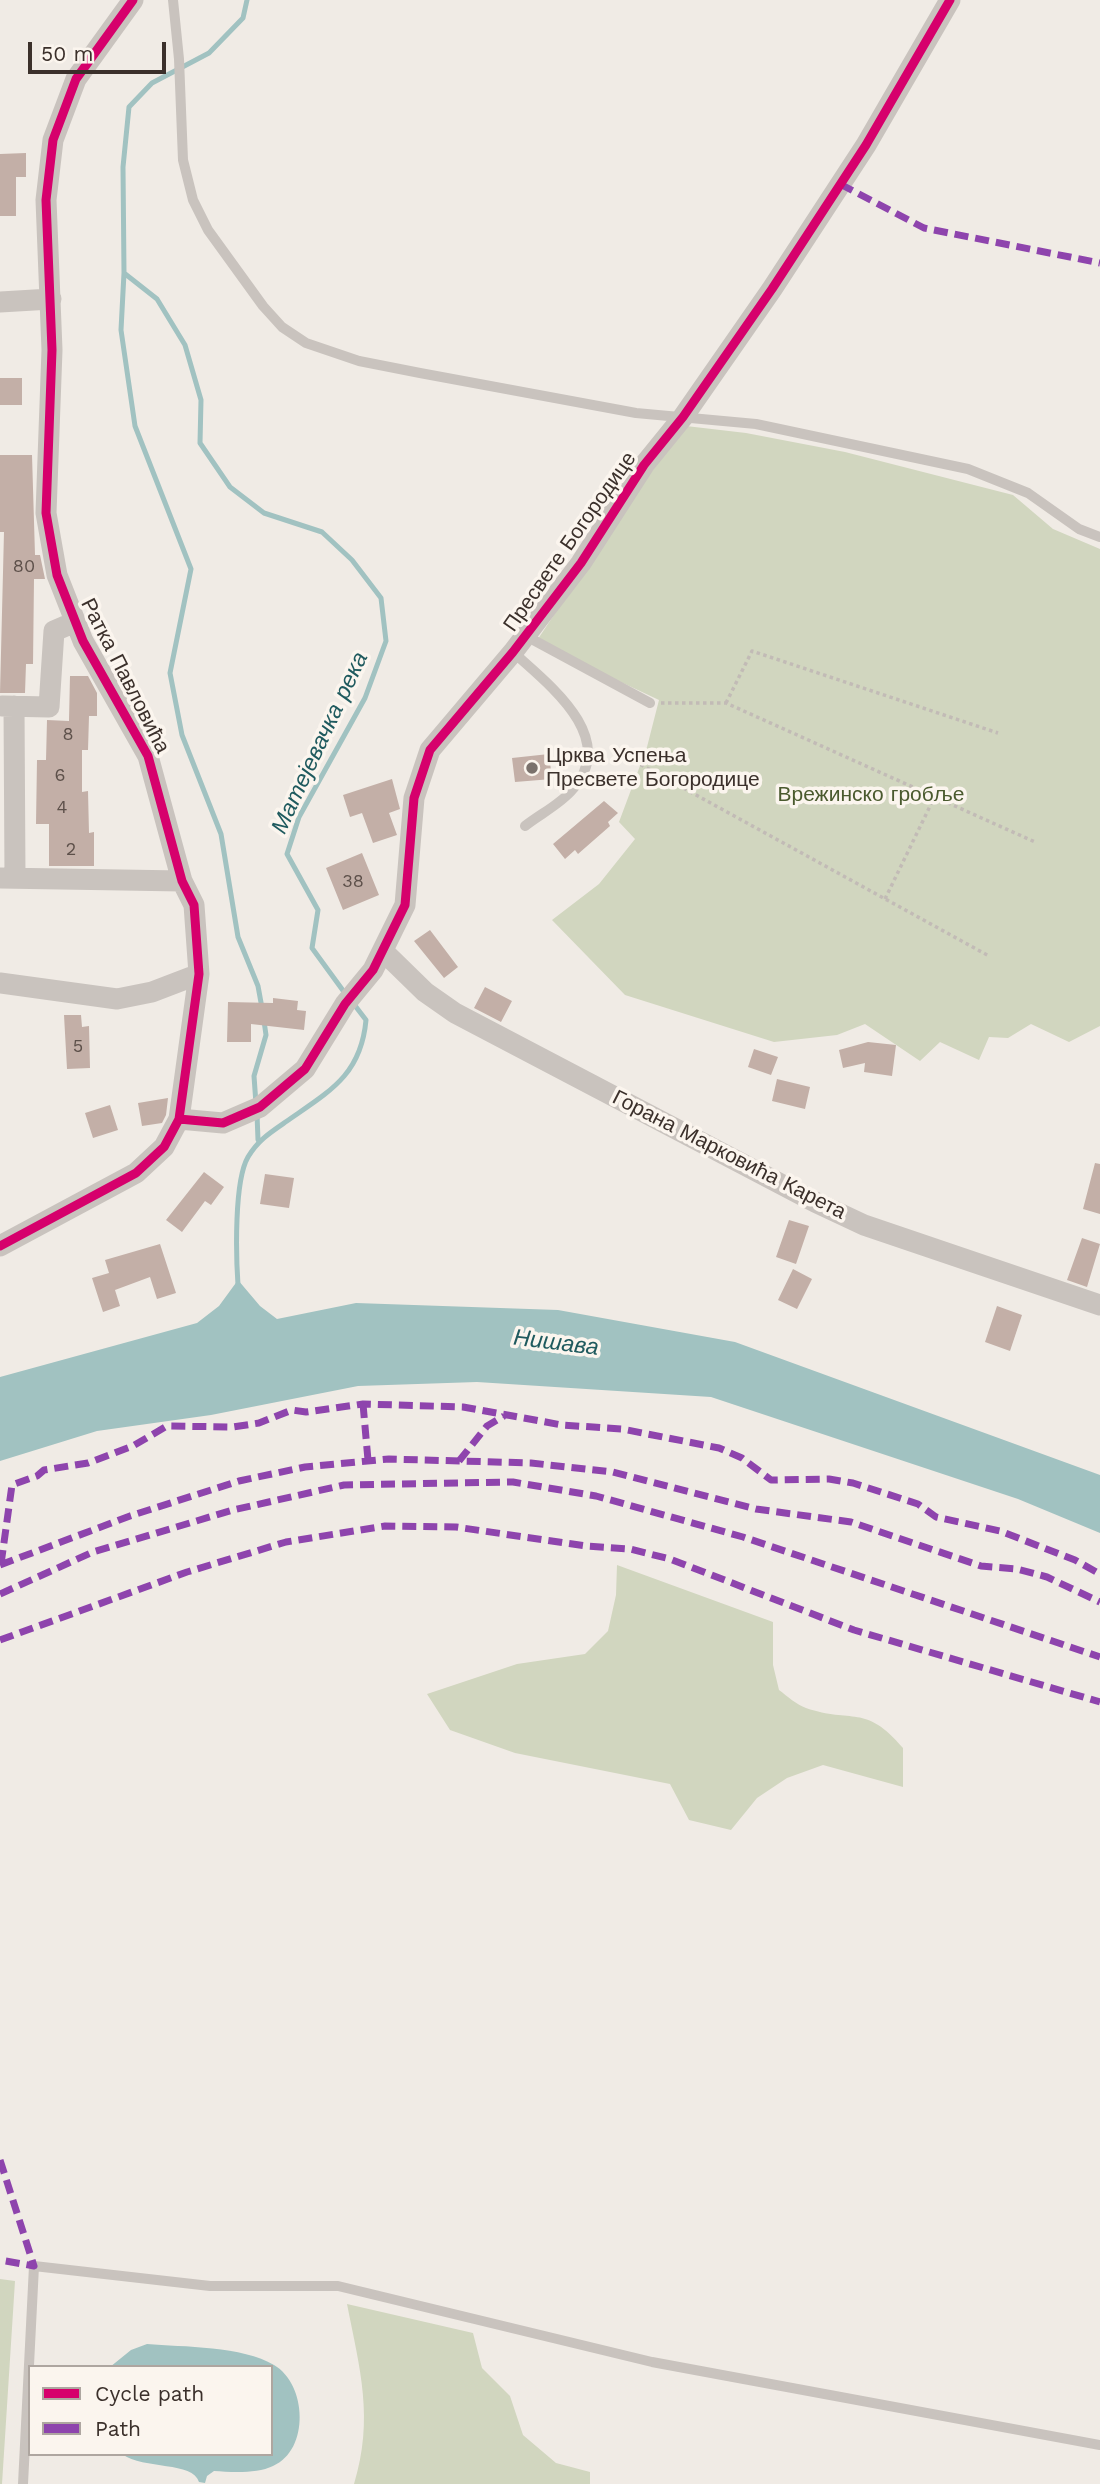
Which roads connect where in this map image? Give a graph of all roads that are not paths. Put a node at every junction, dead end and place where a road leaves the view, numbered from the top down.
1 (132, 0) edge
2 (173, 0) edge
3 (950, 0) edge
4 (51, 299) junction
5 (0, 302) edge
6 (683, 416) junction
7 (1100, 537) edge
8 (75, 622) junction
9 (520, 644) junction
10 (650, 703) road end
11 (7, 706) edge
12 (525, 826) dead end
13 (7, 878) edge
14 (182, 881) junction
15 (384, 952) junction
16 (199, 974) junction
17 (0, 983) edge
18 (179, 1119) junction
19 (0, 1246) edge
20 (1100, 1305) edge
21 (29, 2365) edge
22 (28, 2385) edge
23 (1100, 2445) edge
24 (23, 2484) edge

1 - 4 street, Ратка Павловића
2 - 6 lane
3 - 6 street, Пресвете Богородице
4 - 5 street
4 - 8 street, Ратка Павловића
6 - 7 lane
6 - 9 street, Пресвете Богородице
8 - 11 street
8 - 14 street, Ратка Павловића
9 - 10 lane
9 - 12 lane
9 - 15 street, Пресвете Богородице
11 - 13 street
13 - 14 street
14 - 16 street, Ратка Павловића
15 - 18 street, Пресвете Богородице
15 - 20 street, Горана Марковића Карета
16 - 17 street
16 - 18 street, Ратка Павловића
18 - 19 street, Ратка Павловића
21 - 23 lane
22 - 24 lane

